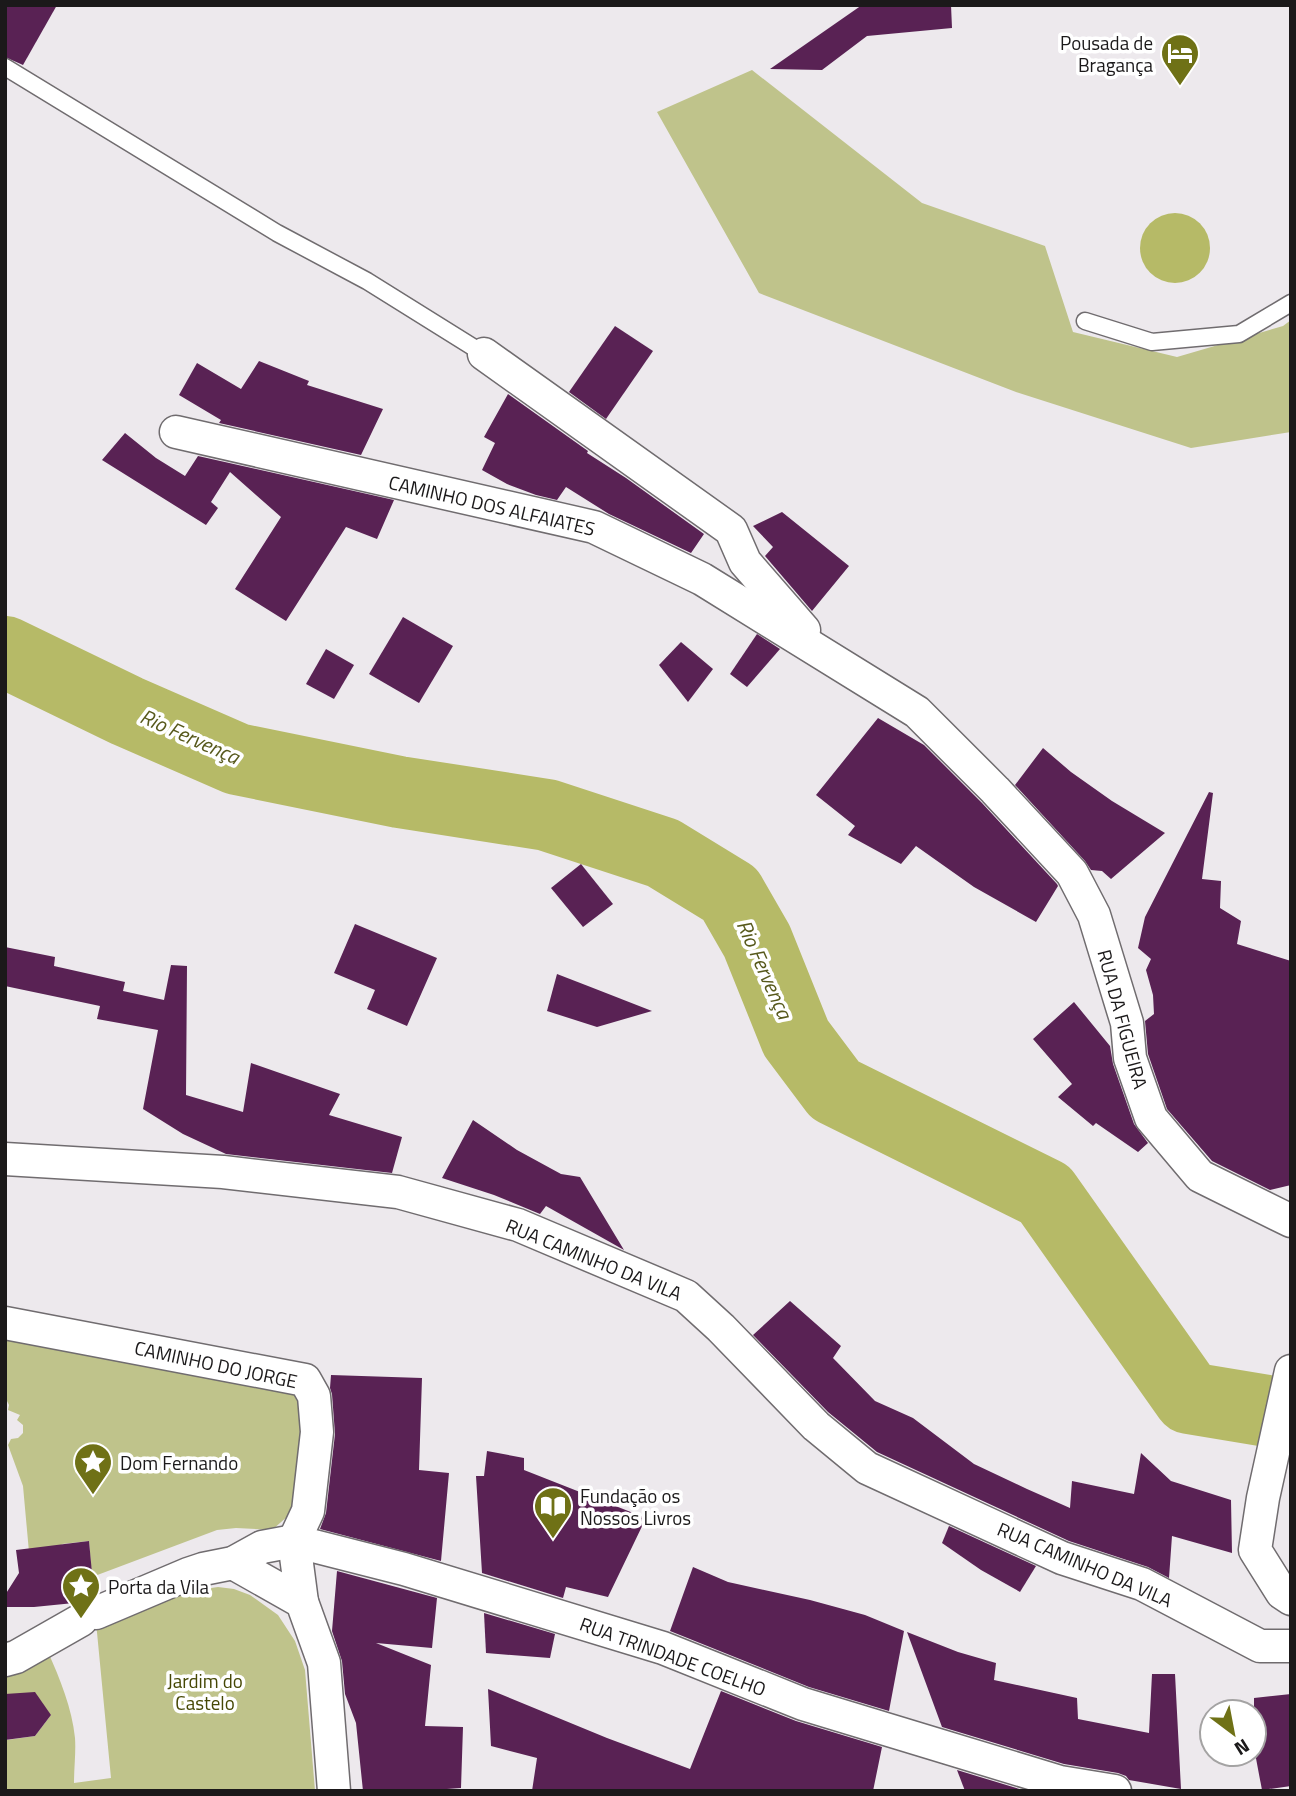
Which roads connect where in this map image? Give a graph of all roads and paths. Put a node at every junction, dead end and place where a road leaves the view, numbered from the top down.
1 (5, 67) edge
2 (1291, 303) edge
3 (1085, 321) dead end
4 (484, 354) joint
5 (176, 432) dead end
6 (823, 653) junction
7 (5, 1159) edge
8 (1291, 1221) edge
9 (5, 1323) edge
10 (1291, 1371) edge
11 (294, 1541) junction
12 (233, 1563) junction
13 (1291, 1598) edge
14 (302, 1602) junction
15 (1291, 1646) edge
16 (5, 1660) edge
17 (334, 1791) edge
18 (1115, 1791) edge

1 - 4 lane
2 - 3 lane
4 - 6 street
5 - 6 street, CAMINHO DOS ALFAIATES
6 - 8 street, RUA DA FIGUEIRA
7 - 15 street, RUA CAMINHO DA VILA
9 - 11 street, CAMINHO DO JORGE
10 - 13 street
11 - 12 street, RUA TRINDADE COELHO
11 - 14 street
11 - 18 street, RUA TRINDADE COELHO
12 - 14 street
12 - 16 street, RUA TRINDADE COELHO
14 - 17 street

